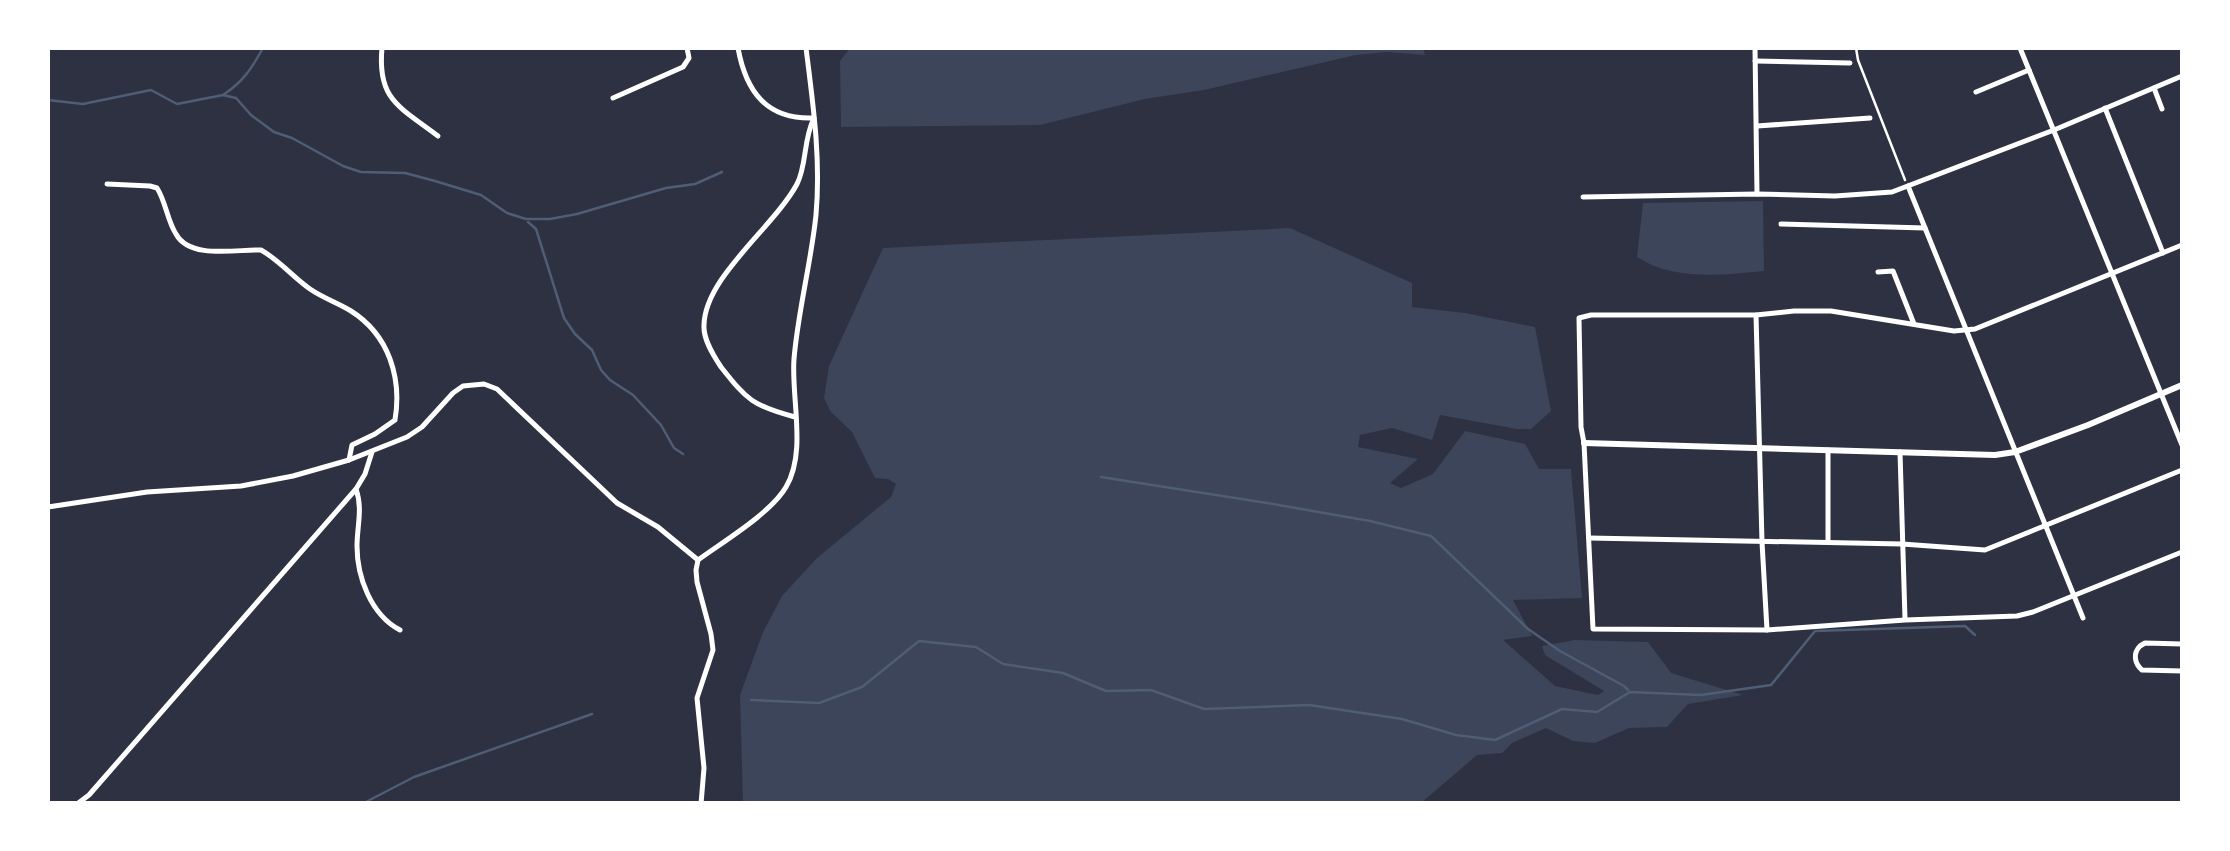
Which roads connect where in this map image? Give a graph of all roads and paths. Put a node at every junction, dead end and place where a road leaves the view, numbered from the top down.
1 (382, 48) edge
2 (686, 48) edge
3 (738, 48) edge
4 (806, 48) edge
5 (1755, 48) edge
6 (1856, 48) edge
7 (2020, 48) edge
8 (1756, 61) junction
9 (1850, 62) dead end
10 (2030, 70) junction
11 (2182, 76) edge
12 (2154, 88) junction
13 (1976, 92) dead end
14 (613, 98) dead end
15 (2105, 108) junction
16 (2162, 109) dead end
17 (814, 118) junction
18 (1870, 118) dead end
19 (1757, 126) junction
20 (2054, 130) junction
21 (438, 136) dead end
22 (107, 184) dead end
23 (1908, 186) junction
24 (1757, 194) junction
25 (1583, 197) dead end
26 (1781, 224) dead end
27 (1925, 228) junction
28 (2182, 245) edge
29 (2163, 253) junction
30 (1878, 272) dead end
31 (2113, 272) junction
32 (1756, 315) junction
33 (1914, 324) junction
34 (1966, 331) junction
35 (2182, 385) edge
36 (2162, 394) junction
37 (795, 417) junction
38 (1584, 443) junction
39 (2182, 445) edge
40 (1761, 449) junction
41 (1828, 450) junction
42 (372, 452) junction
43 (1900, 452) junction
44 (2014, 452) junction
45 (349, 460) junction
46 (2182, 470) edge
47 (356, 489) junction
48 (48, 507) edge
49 (2045, 526) junction
50 (1589, 538) junction
51 (1762, 542) junction
52 (1828, 542) junction
53 (1902, 544) junction
54 (2182, 552) edge
55 (698, 560) junction
56 (2074, 596) junction
57 (2083, 618) dead end
58 (1905, 620) junction
59 (400, 630) dead end
60 (1767, 630) junction
61 (2182, 644) edge
62 (2182, 671) edge
63 (77, 804) edge
64 (701, 804) edge

1 - 21 street
2 - 14 street
3 - 17 street
4 - 17 street
5 - 8 street
6 - 23 path
7 - 10 street
8 - 9 street
8 - 19 street
10 - 13 street
10 - 20 street
11 - 12 street
12 - 15 street
12 - 16 street
15 - 20 street
15 - 29 street
17 - 37 street
17 - 37 street
18 - 19 street
19 - 24 street
20 - 23 street
20 - 31 street
22 - 45 street
23 - 24 street
23 - 27 street
24 - 25 street
26 - 27 street
27 - 34 street
28 - 29 street
29 - 31 street
30 - 33 street
31 - 34 street
31 - 36 street
32 - 33 street
32 - 38 street
32 - 40 street
33 - 34 street
34 - 44 street
35 - 36 street
36 - 39 street
36 - 44 street
37 - 55 street
38 - 40 street
38 - 50 street
40 - 41 street
40 - 51 street
41 - 43 street
41 - 52 street
42 - 45 street
42 - 47 street
42 - 55 street
43 - 44 street
43 - 53 street
44 - 49 street
45 - 48 street
46 - 49 street
47 - 59 street
47 - 63 street
49 - 53 street
49 - 56 street
50 - 51 street
50 - 60 street
51 - 52 street
51 - 60 street
52 - 53 street
53 - 58 street
54 - 56 street
55 - 64 street
56 - 57 street
56 - 58 street
58 - 60 street
61 - 62 street

